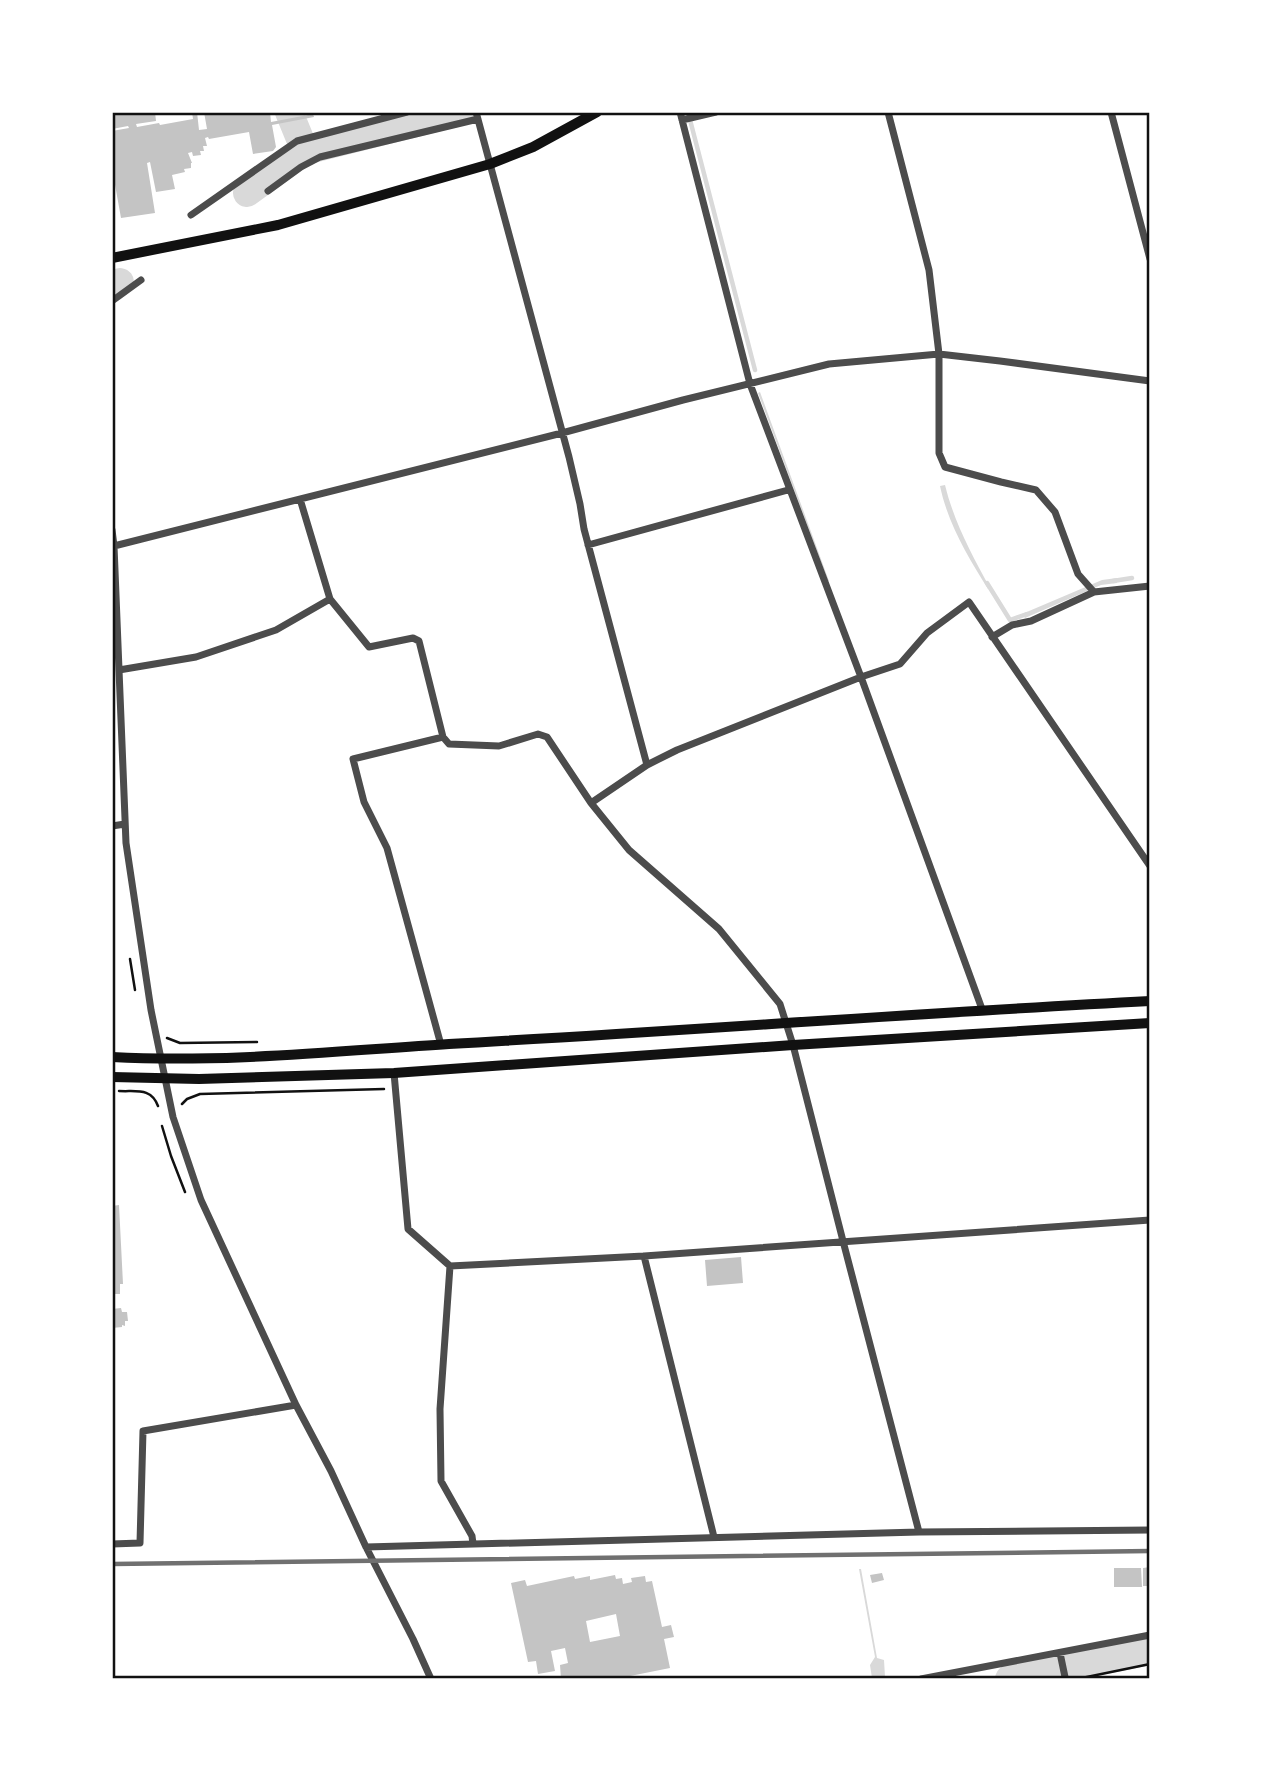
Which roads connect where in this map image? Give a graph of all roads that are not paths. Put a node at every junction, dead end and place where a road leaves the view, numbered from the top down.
1 (407, 112) edge
2 (597, 112) edge
3 (716, 112) edge
4 (888, 112) edge
5 (1111, 112) edge
6 (477, 116) edge
7 (681, 116) edge
8 (490, 164) junction
9 (268, 191) dead end
10 (191, 215) dead end
11 (112, 258) edge
12 (1150, 259) edge
13 (141, 281) dead end
14 (112, 301) edge
15 (939, 354) junction
16 (1150, 381) edge
17 (750, 384) junction
18 (562, 433) junction
19 (789, 489) junction
20 (300, 499) junction
21 (112, 530) edge
22 (588, 545) junction
23 (114, 546) junction
24 (1150, 586) edge
25 (1094, 592) junction
26 (330, 599) junction
27 (992, 637) junction
28 (118, 670) junction
29 (861, 677) junction
30 (443, 737) junction
31 (646, 765) junction
32 (591, 803) junction
33 (125, 824) junction
34 (112, 826) edge
35 (1150, 866) edge
36 (1150, 1001) edge
37 (982, 1009) junction
38 (1150, 1023) edge
39 (786, 1024) junction
40 (441, 1045) junction
41 (793, 1045) junction
42 (112, 1058) edge
43 (163, 1060) junction
44 (394, 1073) junction
45 (112, 1077) edge
46 (165, 1079) junction
47 (1150, 1220) edge
48 (843, 1241) junction
49 (644, 1256) junction
50 (450, 1266) junction
51 (296, 1405) junction
52 (1150, 1530) edge
53 (919, 1532) junction
54 (714, 1537) junction
55 (112, 1544) edge
56 (473, 1544) junction
57 (366, 1547) junction
58 (1150, 1634) edge
59 (1060, 1657) junction
60 (1065, 1677) dead end
61 (431, 1679) edge
62 (921, 1679) edge

1 - 10 street
2 - 8 main road
3 - 7 street
4 - 15 street
5 - 12 street
6 - 8 street
6 - 9 street
7 - 17 street
8 - 11 main road
8 - 18 street
13 - 14 street
15 - 16 street
15 - 17 street
15 - 25 street
17 - 18 street
17 - 19 street
18 - 20 street
18 - 22 street
19 - 22 street
19 - 29 street
20 - 23 street
20 - 26 street
21 - 23 street
22 - 31 street
23 - 28 street
24 - 25 street
25 - 27 street
26 - 28 street
26 - 30 street
27 - 29 street
27 - 35 street
28 - 33 street
29 - 31 street
29 - 37 street
30 - 32 street
30 - 40 street
31 - 32 street
32 - 39 street
33 - 34 street
33 - 43 street
36 - 37 main road
37 - 39 main road
38 - 41 main road
39 - 40 main road
39 - 41 street
40 - 43 main road
41 - 44 main road
41 - 48 street
42 - 43 main road
43 - 46 street
44 - 46 main road
44 - 50 street
45 - 46 main road
46 - 51 street
47 - 48 street
48 - 49 street
48 - 53 street
49 - 50 street
49 - 54 street
50 - 56 street
51 - 55 street
51 - 57 street
52 - 53 street
53 - 54 street
54 - 56 street
56 - 57 street
57 - 61 street
58 - 59 street
59 - 60 street
59 - 62 street

